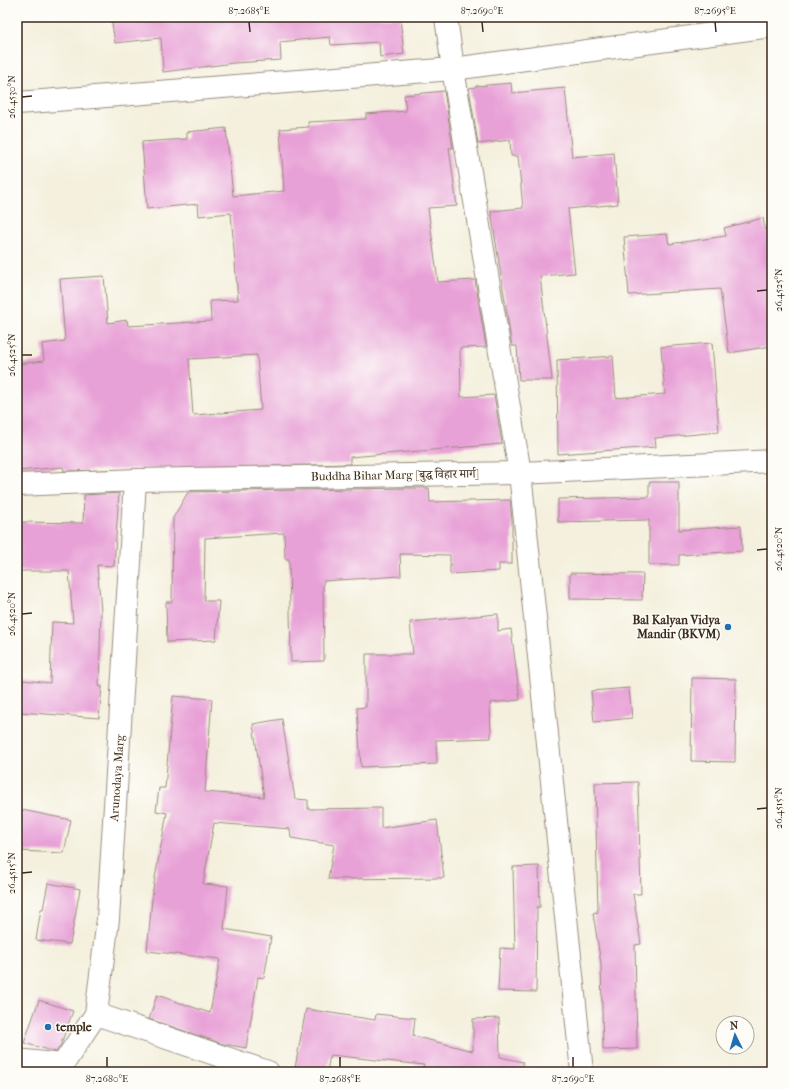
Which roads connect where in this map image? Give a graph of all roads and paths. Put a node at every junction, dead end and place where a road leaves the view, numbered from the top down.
1 (446, 17) edge
2 (771, 26) edge
3 (453, 69) junction
4 (17, 103) edge
5 (772, 461) edge
6 (520, 473) junction
7 (135, 481) junction
8 (17, 485) edge
9 (96, 1014) junction
10 (17, 1060) edge
11 (60, 1069) edge
12 (268, 1072) edge
13 (582, 1072) edge

1 - 3 street
2 - 3 street
3 - 4 street
3 - 6 street
5 - 6 street, Buddha Bihar Marg [बुद्ध विहार मार्ग]
6 - 7 street, Buddha Bihar Marg [बुद्ध विहार मार्ग]
6 - 13 street
7 - 8 street, Buddha Bihar Marg [बुद्ध विहार मार्ग]
7 - 9 street, Arunodaya Marg
9 - 11 street, Arunodaya Marg
9 - 12 street
10 - 11 street

